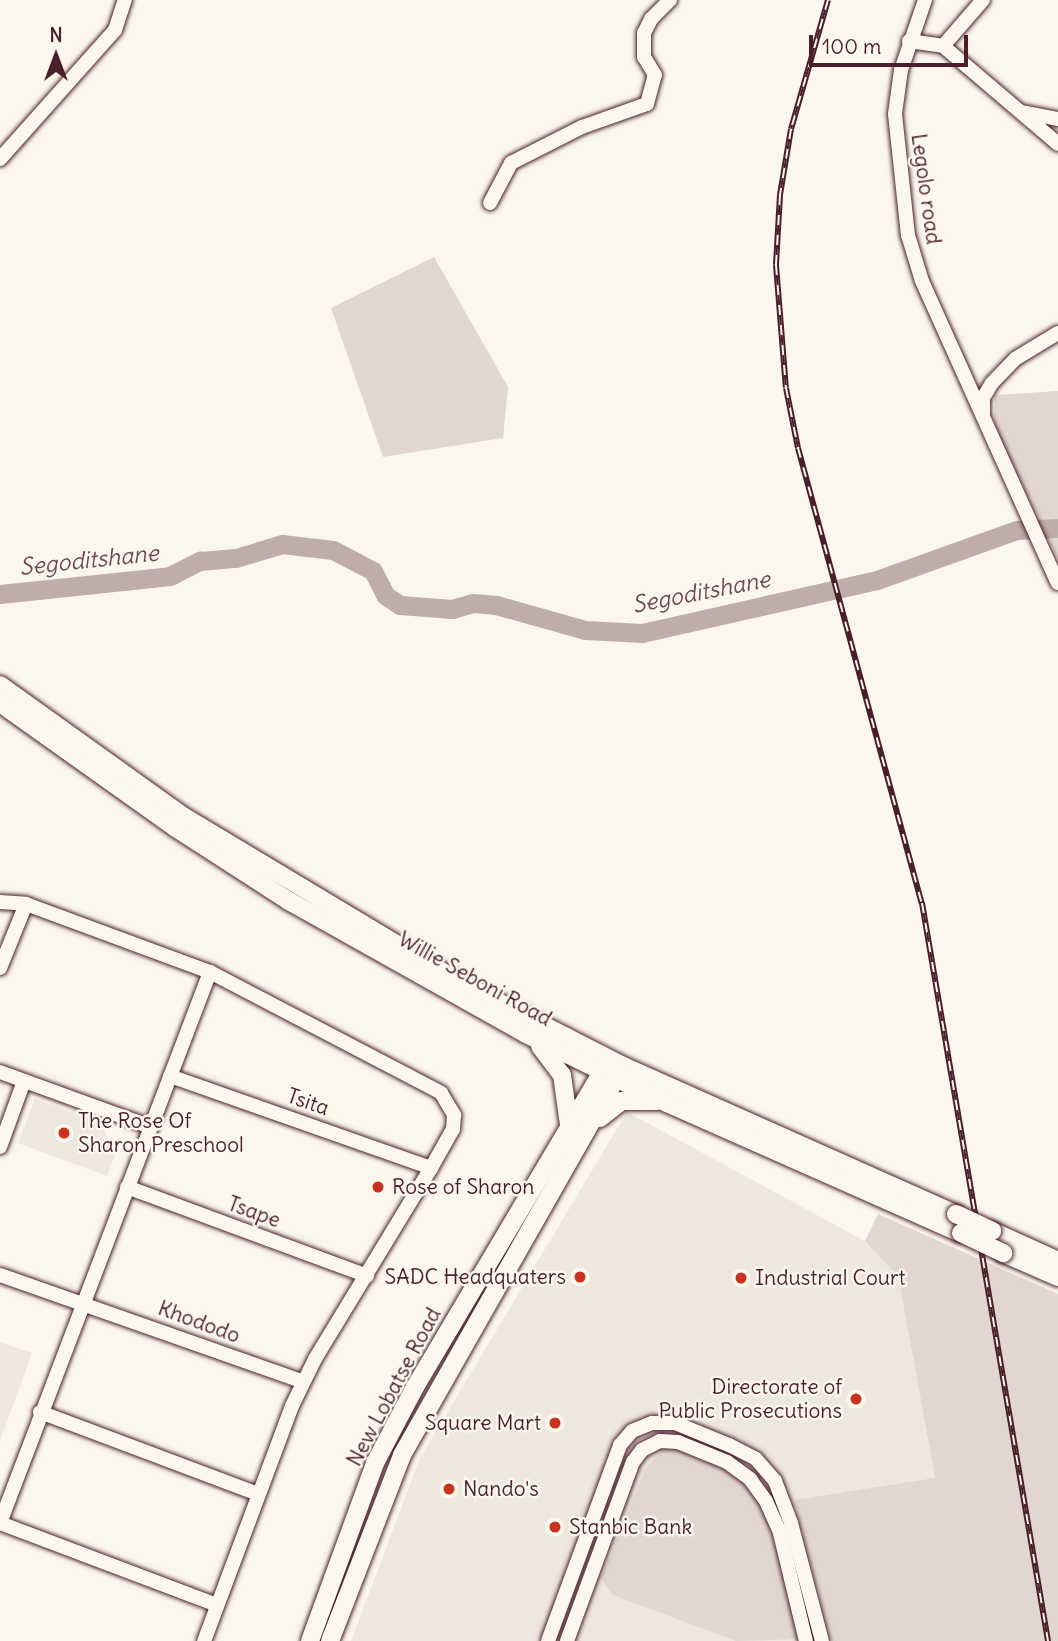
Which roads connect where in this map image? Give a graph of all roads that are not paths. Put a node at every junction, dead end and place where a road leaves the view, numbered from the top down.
1 (125, 0) edge
2 (670, 0) edge
3 (925, 0) edge
4 (983, 0) edge
5 (909, 41) junction
6 (943, 46) junction
7 (1020, 111) junction
8 (1058, 119) edge
9 (1058, 144) edge
10 (0, 159) edge
11 (490, 203) dead end
12 (1058, 333) edge
13 (983, 416) junction
14 (1058, 583) edge
15 (0, 685) edge
16 (0, 703) edge
17 (0, 716) edge
18 (32, 727) junction
19 (0, 902) edge
20 (26, 904) junction
21 (0, 968) edge
22 (210, 972) junction
23 (526, 1034) junction
24 (613, 1069) junction
25 (0, 1072) edge
26 (170, 1076) junction
27 (24, 1081) junction
28 (667, 1103) junction
29 (569, 1125) junction
30 (151, 1127) junction
31 (589, 1129) junction
32 (0, 1147) edge
33 (431, 1168) junction
34 (127, 1188) junction
35 (1058, 1261) edge
36 (0, 1275) edge
37 (367, 1276) junction
38 (1058, 1277) edge
39 (80, 1302) junction
40 (303, 1382) junction
41 (40, 1412) junction
42 (256, 1493) junction
43 (0, 1523) edge
44 (217, 1605) junction
45 (204, 1641) edge
46 (310, 1641) edge
47 (330, 1641) edge
48 (548, 1641) edge
49 (567, 1641) edge
50 (806, 1641) edge
51 (822, 1641) edge

1 - 10 street
2 - 11 street
3 - 5 street, Legolo road
4 - 6 street
5 - 6 street
5 - 13 street, Legolo road
6 - 7 street
7 - 8 street
7 - 9 street
12 - 13 street
13 - 14 street, Legolo road
15 - 24 main road, Willie Seboni Road
16 - 18 main road, Willie Seboni Road
17 - 18 street
18 - 23 main road, Willie Seboni Road
19 - 20 street
20 - 21 street
20 - 22 street
22 - 26 street
22 - 33 street
23 - 24 main road, Willie Seboni Road
23 - 29 main road
24 - 28 main road, Willie Seboni Road
24 - 29 main road, New Lobatse Road
24 - 31 main road, New Lobatse Road
24 - 35 main road, Willie Seboni Road, bridge
25 - 27 street
26 - 30 street
26 - 33 street, Tsita
27 - 30 street
27 - 32 street
28 - 31 main road
28 - 38 main road, Willie Seboni Road, bridge
29 - 46 main road, New Lobatse Road
30 - 34 street
31 - 47 main road, New Lobatse Road
33 - 37 street
34 - 37 street, Tsape
34 - 39 street
36 - 39 street, Khododo
37 - 40 street
39 - 40 street, Khododo
39 - 41 street
40 - 42 street
41 - 42 street
41 - 43 street
42 - 44 street
43 - 44 street
44 - 45 street
48 - 51 street
49 - 50 street

